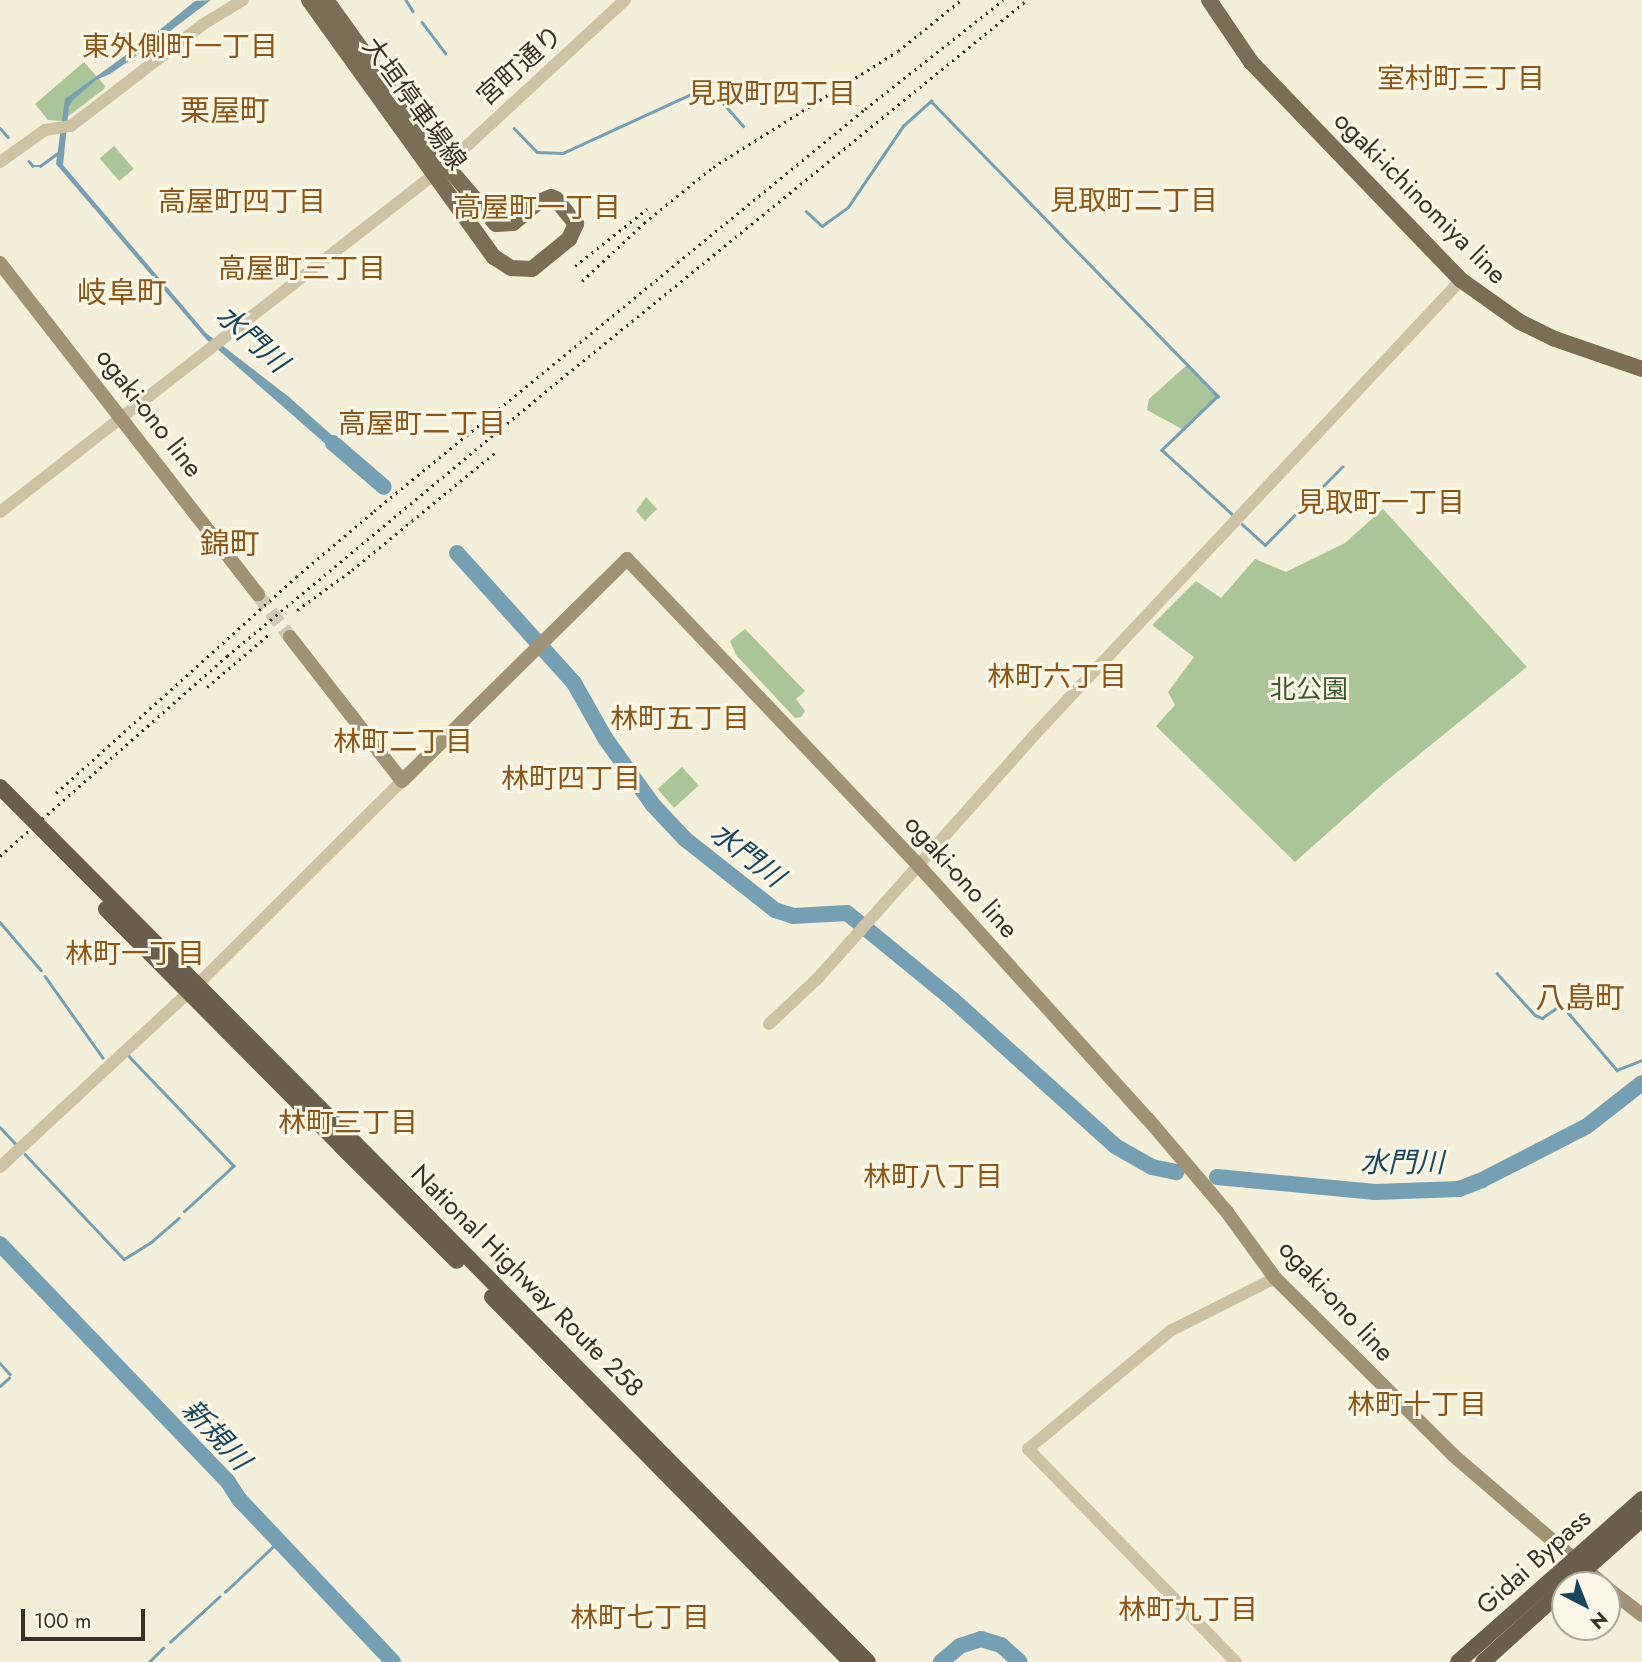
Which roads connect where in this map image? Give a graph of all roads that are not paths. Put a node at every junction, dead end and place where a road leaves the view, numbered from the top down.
1 (243, 0) edge
2 (309, 0) edge
3 (625, 0) edge
4 (1209, 0) edge
5 (330, 6) edge
6 (0, 162) edge
7 (440, 170) junction
8 (0, 263) edge
9 (1461, 279) junction
10 (1642, 369) edge
11 (121, 419) junction
12 (0, 512) edge
13 (258, 595) tunnel mouth
14 (290, 637) tunnel mouth
15 (402, 781) junction
16 (0, 787) edge
17 (0, 802) edge
18 (919, 866) junction
19 (769, 1024) dead end
20 (346, 1143) junction
21 (0, 1167) edge
22 (1275, 1278) junction
23 (1642, 1499) edge
24 (1642, 1519) edge
25 (1579, 1565) junction
26 (1575, 1571) edge
27 (1586, 1571) edge
28 (1621, 1599) edge
29 (1551, 1600) edge
30 (1642, 1615) edge
31 (851, 1662) edge
32 (868, 1662) edge
33 (1236, 1662) edge
34 (1458, 1662) edge
35 (1483, 1662) edge

1 - 6 street
2 - 5 main road, 大垣停車場線
3 - 7 street, 宮町通り
4 - 9 main road, ogaki-ichinomiya line
5 - 7 main road, 大垣停車場線
7 - 7 main road, 大垣停車場線
7 - 11 street, 宮町通り
8 - 11 main road, ogaki-ono line
9 - 10 main road, ogaki-ichinomiya line
9 - 18 street
11 - 12 street, 宮町通り
11 - 13 main road, ogaki-ono line
14 - 15 main road
15 - 18 main road, ogaki-ono line
15 - 21 street
16 - 20 highway, National Highway Route 258, bridge
17 - 20 highway, National Highway Route 258, bridge
18 - 19 street
18 - 22 main road, ogaki-ono line
20 - 31 highway, National Highway Route 258
20 - 32 highway, National Highway Route 258
22 - 25 main road, ogaki-ono line
22 - 33 street
23 - 25 highway, Gidai Bypass
24 - 25 highway, Gidai Bypass
25 - 26 highway, Gidai Bypass
25 - 27 main road, ogaki-ono line
25 - 34 highway, Gidai Bypass
28 - 30 main road, ogaki-ono line
29 - 35 highway, Gidai Bypass

